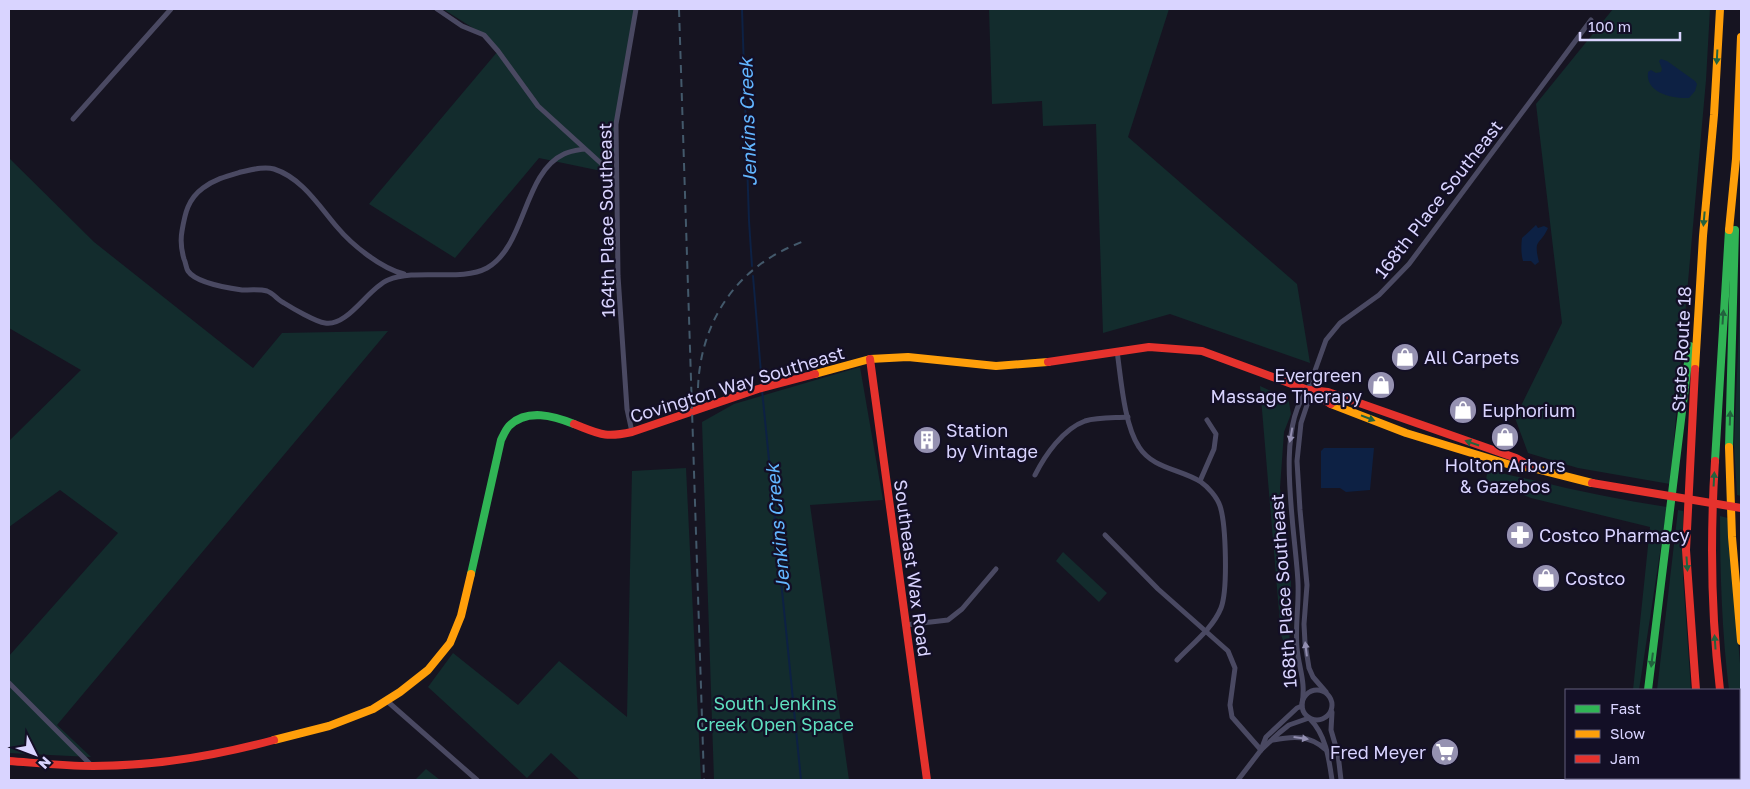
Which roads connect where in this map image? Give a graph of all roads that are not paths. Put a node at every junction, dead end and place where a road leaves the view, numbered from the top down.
1 (172, 9) edge
2 (437, 9) edge
3 (636, 9) edge
4 (1720, 9) edge
5 (1591, 20) dead end
6 (1741, 37) edge
7 (73, 119) dead end
8 (584, 149) junction
9 (1736, 159) junction
10 (615, 176) junction
11 (1703, 236) junction
12 (404, 274) junction
13 (1117, 351) junction
14 (870, 359) junction
15 (1308, 390) junction
16 (1128, 418) junction
17 (1207, 420) dead end
18 (632, 432) junction
19 (1406, 433) junction
20 (1452, 436) junction
21 (1534, 468) junction
22 (1036, 475) dead end
23 (1200, 482) junction
24 (1741, 508) edge
25 (1105, 535) dead end
26 (996, 569) dead end
27 (905, 624) junction
28 (1205, 632) junction
29 (1741, 641) edge
30 (1177, 660) dead end
31 (9, 683) edge
32 (1648, 689) edge
33 (1696, 689) edge
34 (1720, 689) edge
35 (1326, 692) junction
36 (387, 701) junction
37 (1302, 705) junction
38 (1332, 710) junction
39 (1309, 718) junction
40 (1272, 740) junction
41 (1261, 750) junction
42 (1327, 750) junction
43 (9, 761) edge
44 (92, 766) junction
45 (477, 780) edge
46 (927, 780) edge
47 (1238, 780) edge
48 (1332, 780) edge
49 (1340, 780) edge

1 - 7 street
2 - 8 street
3 - 10 street, 164th Place Southeast
4 -> 11 main road, State Route 18
5 - 15 street, 168th Place Southeast
6 - 9 main road
8 - 10 street
8 - 12 street
29 -> 9 main road
34 -> 9 main road
10 - 18 street, 164th Place Southeast
11 -> 32 main road
11 -> 33 main road, State Route 18
12 - 12 street
13 - 14 main road, Covington Way Southeast
13 - 15 main road, Covington Way Southeast
13 - 16 street
14 - 18 main road, Covington Way Southeast
14 - 27 main road, Southeast Wax Road
15 -> 19 main road, Covington Way Southeast
15 - 20 main road, Covington Way Southeast
35 -> 15 street, 168th Place Southeast
15 -> 37 street, 168th Place Southeast
16 - 22 street
16 - 23 street
17 - 23 street
18 - 36 main road, Covington Way Southeast
19 - 20 main road
19 - 21 main road, Covington Way Southeast
21 -> 20 main road, Covington Way Southeast
21 - 24 main road, Covington Way Southeast
23 - 28 street
25 - 28 street
26 - 27 street
27 - 46 main road, Southeast Wax Road
28 - 30 street
28 - 41 street
31 - 44 street
35 - 37 street
35 - 38 street
36 - 44 main road
36 - 45 street
37 - 39 street
37 - 41 street
38 - 39 street
38 - 49 street
39 - 40 street
39 - 42 street
40 - 41 street
40 -> 42 street
41 - 47 street
42 - 48 street
43 - 44 main road

